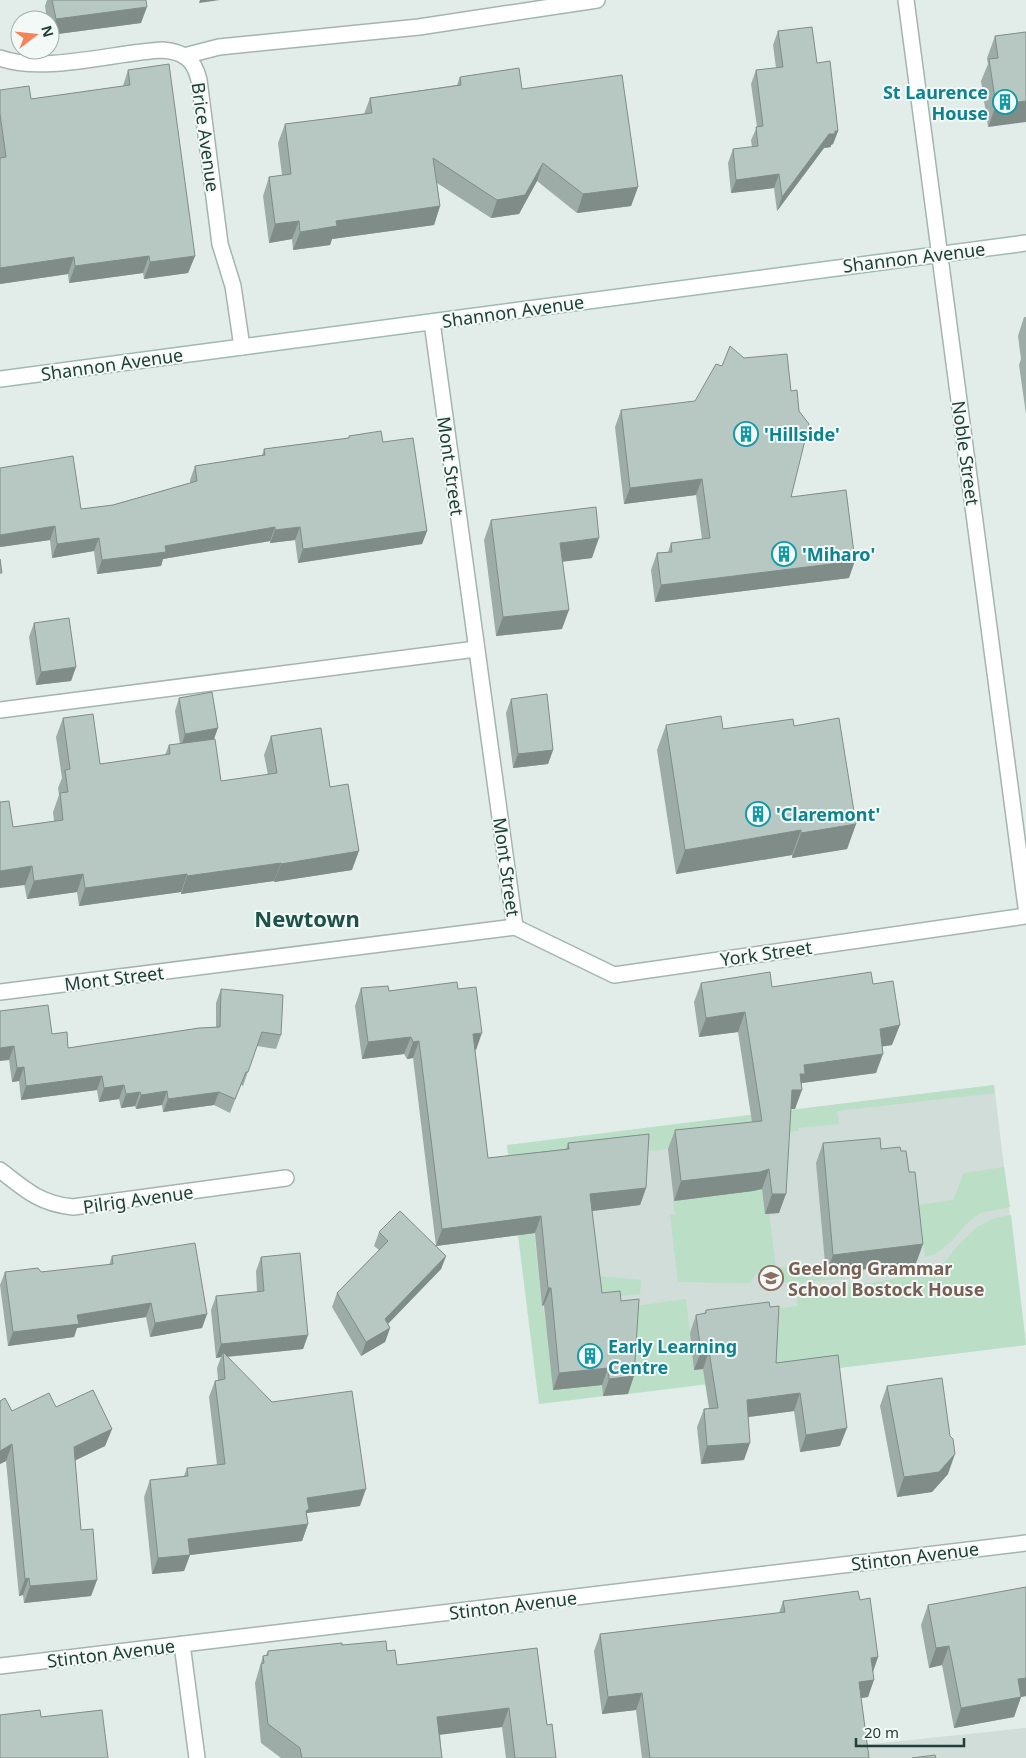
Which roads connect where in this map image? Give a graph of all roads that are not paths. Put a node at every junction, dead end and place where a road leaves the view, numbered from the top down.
1 (597, 0) edge
2 (906, 0) edge
3 (184, 56) junction
4 (0, 58) edge
5 (1026, 243) edge
6 (939, 254) junction
7 (432, 322) junction
8 (242, 346) junction
9 (0, 379) edge
10 (476, 649) junction
11 (0, 710) edge
12 (1026, 907) edge
13 (1026, 916) edge
14 (515, 927) junction
15 (0, 992) edge
16 (0, 1170) edge
17 (286, 1178) dead end
18 (1026, 1543) edge
19 (182, 1644) junction
20 (0, 1666) edge
21 (198, 1758) edge

1 - 3 street
2 - 6 street, Noble Street
3 - 4 street
3 - 8 street, Brice Avenue
5 - 6 street, Shannon Avenue
6 - 7 street, Shannon Avenue
6 - 12 street, Noble Street
7 - 8 street, Shannon Avenue
7 - 10 street, Mont Street
8 - 9 street, Shannon Avenue
10 - 11 street
10 - 14 street, Mont Street
13 - 14 street, York Street
14 - 15 street, Mont Street
16 - 17 street, Pilrig Avenue
18 - 19 street, Stinton Avenue
19 - 20 street, Stinton Avenue
19 - 21 street

